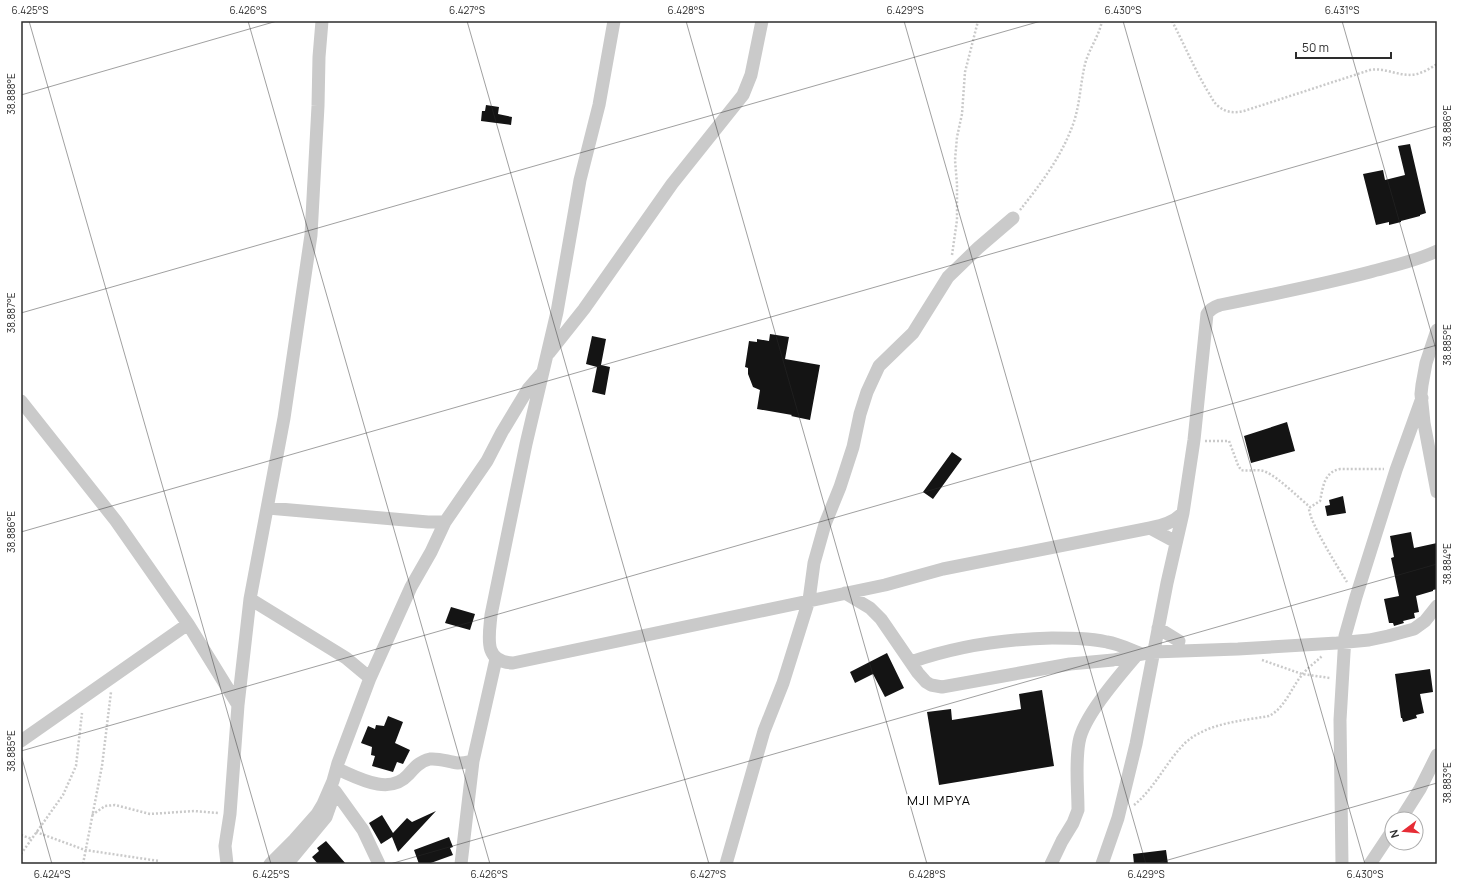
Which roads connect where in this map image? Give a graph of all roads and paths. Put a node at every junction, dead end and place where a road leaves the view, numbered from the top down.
1 (322, 21) edge
2 (614, 21) edge
3 (762, 21) edge
4 (978, 21) edge
5 (1102, 21) edge
6 (1172, 21) edge
7 (1437, 64) edge
8 (1013, 218) joint
9 (1437, 251) edge
10 (948, 277) junction
11 (1437, 330) edge
12 (547, 356) junction
13 (543, 373) junction
14 (1422, 398) junction
15 (21, 401) edge
16 (1194, 440) junction
17 (1396, 470) junction
18 (1437, 492) edge
19 (1310, 507) junction
20 (268, 508) junction
21 (1183, 513) junction
22 (445, 522) junction
23 (1150, 528) junction
24 (1176, 542) junction
25 (845, 593) junction
26 (1356, 596) junction
27 (250, 599) junction
28 (809, 600) junction
29 (1437, 606) edge
30 (188, 624) junction
31 (1158, 628) junction
32 (1179, 641) dead end
33 (1340, 643) junction
34 (1144, 654) junction
35 (1257, 658) dead end
36 (496, 659) junction
37 (911, 662) junction
38 (1302, 674) junction
39 (114, 676) junction
40 (370, 678) junction
41 (1343, 678) junction
42 (83, 696) junction
43 (238, 705) junction
44 (21, 741) edge
45 (346, 744) junction
46 (1437, 755) edge
47 (473, 761) junction
48 (342, 770) junction
49 (336, 791) junction
50 (1406, 811) edge
51 (230, 814) junction
52 (91, 816) junction
53 (1118, 818) junction
54 (36, 832) junction
55 (21, 835) edge
56 (32, 839) junction
57 (1384, 844) edge
58 (85, 850) junction
59 (21, 854) edge
60 (159, 861) dead end
61 (83, 864) edge
62 (227, 864) edge
63 (270, 864) edge
64 (287, 864) edge
65 (379, 864) edge
66 (461, 864) edge
67 (726, 864) edge
68 (1051, 864) edge
69 (1102, 864) edge
70 (1342, 864) edge
71 (1370, 864) edge

1 - 20 street
2 - 12 street
3 - 12 street
4 - 10 path
5 - 8 path
6 - 7 path
8 - 10 street
9 - 16 street
10 - 28 street
11 - 14 street
12 - 13 street
13 - 22 street
13 - 36 street
14 - 17 street
14 - 18 street
15 - 30 street
16 - 19 path
16 - 21 street
17 - 19 path
17 - 26 street
19 - 26 path
20 - 22 street
20 - 27 street
21 - 23 street
21 - 24 street
22 - 40 street
23 - 24 street
23 - 25 street
24 - 31 street
25 - 28 street
25 - 37 street
26 - 33 street
27 - 40 street
27 - 43 street
28 - 36 street
28 - 67 street
29 - 33 street
30 - 39 street
30 - 43 street
31 - 32 street
31 - 34 street
33 - 34 street
33 - 38 path
33 - 41 street
34 - 37 street
34 - 37 street
34 - 53 street
34 - 68 street
35 - 38 path
36 - 47 street
38 - 41 path
38 - 53 path
39 - 42 street
39 - 52 path
40 - 45 street
41 - 70 street
42 - 44 street
42 - 54 path
43 - 51 street
45 - 48 street
45 - 63 street
46 - 50 street
47 - 48 street
47 - 66 street
48 - 49 street
49 - 64 street
49 - 65 street
51 - 52 path
51 - 62 street
52 - 58 path
53 - 69 street
54 - 56 path
54 - 58 path
55 - 56 path
56 - 59 path
57 - 71 street
58 - 60 path
58 - 61 path

